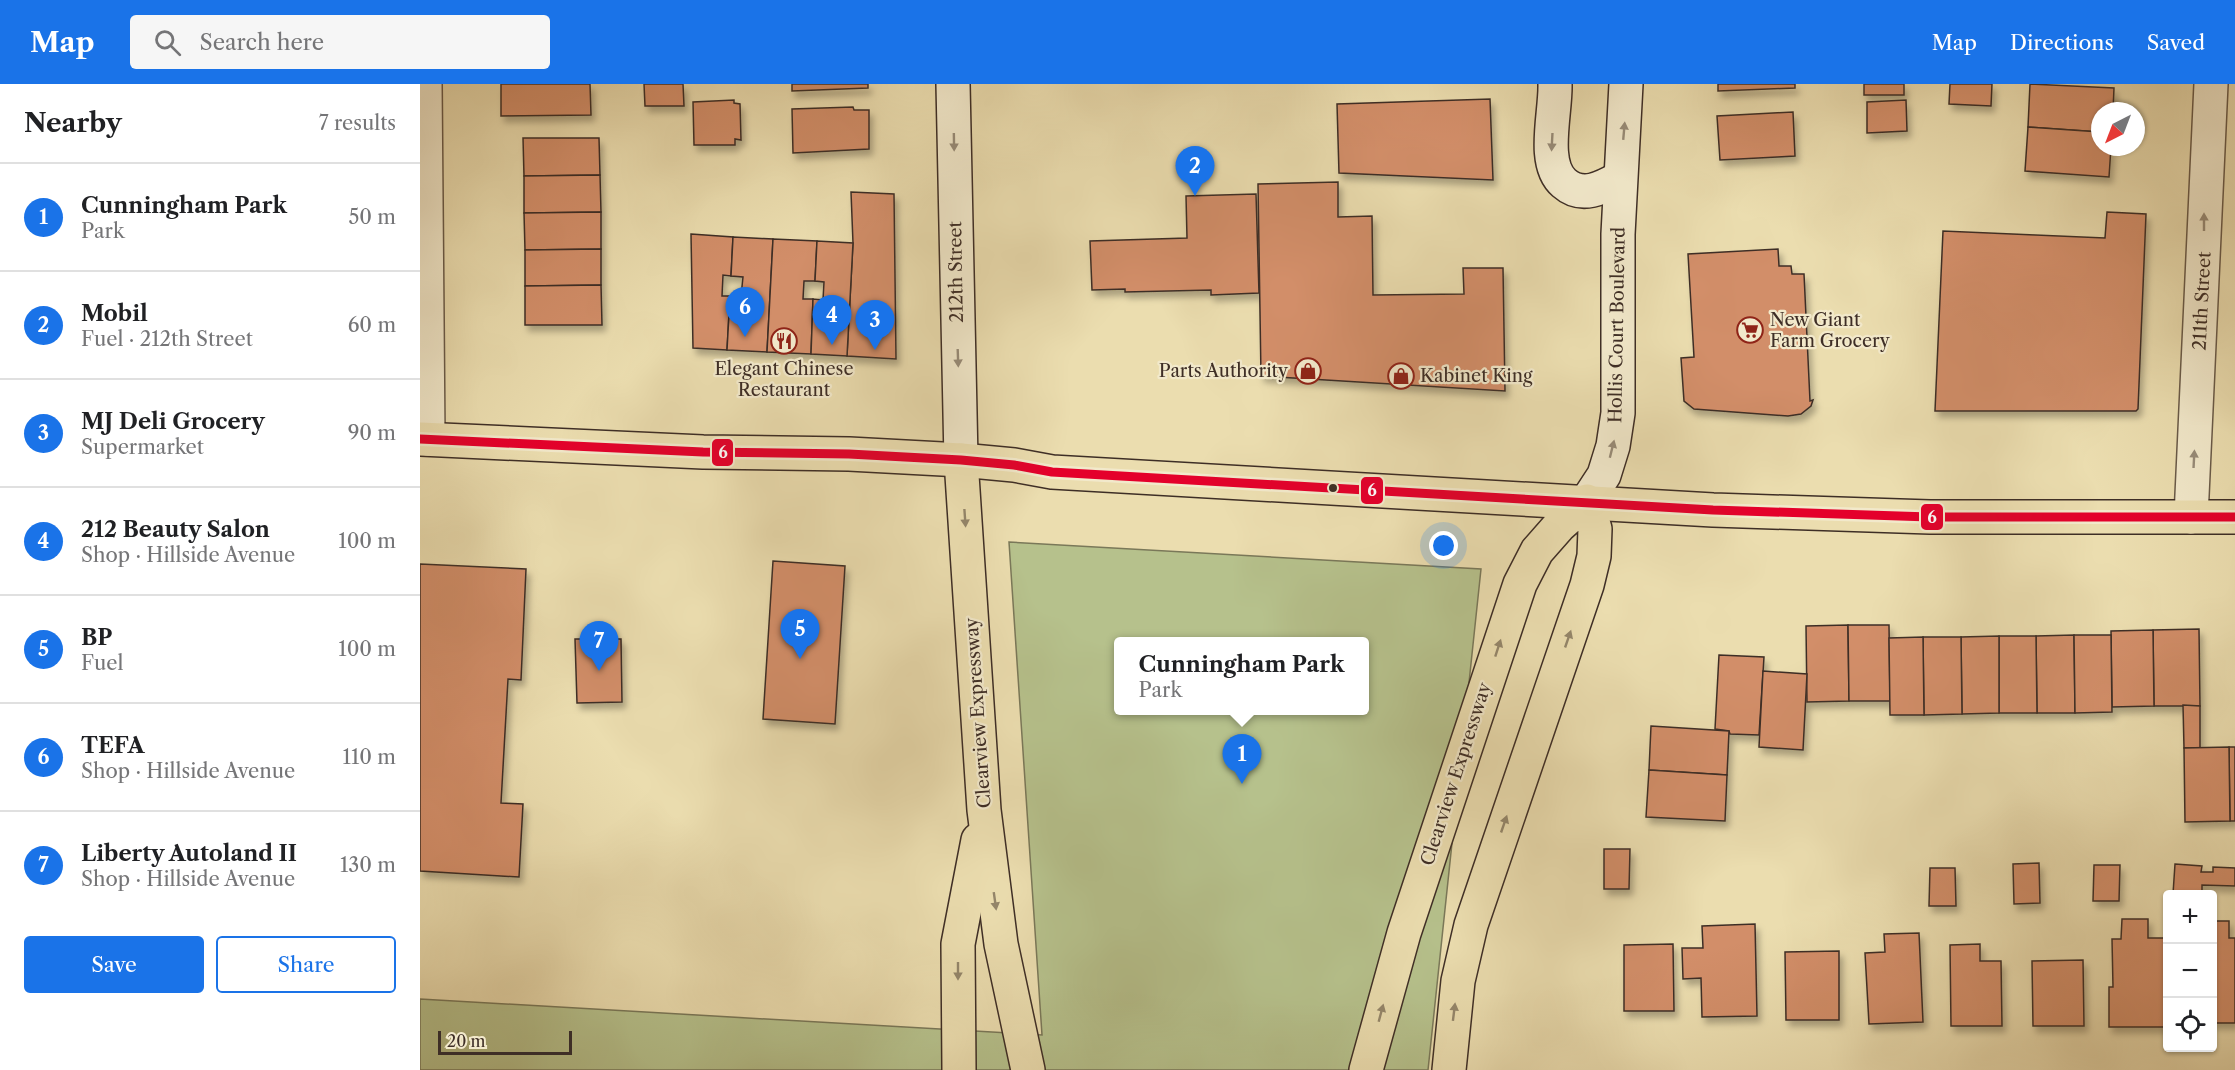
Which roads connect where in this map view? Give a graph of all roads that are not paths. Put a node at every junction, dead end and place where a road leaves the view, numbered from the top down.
1 (425, 84) edge
2 (953, 84) edge
3 (1555, 84) edge
4 (1626, 84) edge
5 (2211, 84) edge
6 (1620, 178) junction
7 (424, 439) edge
8 (961, 460) junction
9 (1587, 501) junction
10 (2191, 517) junction
11 (2235, 517) edge
12 (984, 810) junction
13 (958, 1060) edge
14 (1028, 1070) edge
15 (1366, 1070) edge
16 (1449, 1070) edge

1 - 7 main road
2 -> 8 main road, 212th Street
3 -> 6 main road
6 -> 4 main road, Hollis Court Boulevard
10 -> 5 main road, 211th Street
9 -> 6 main road, Hollis Court Boulevard
7 - 8 main road
8 - 9 main road
8 -> 12 main road, Clearview Expressway
9 - 10 main road
15 -> 9 main road, Clearview Expressway
16 -> 9 main road
10 - 11 main road
12 -> 13 main road
12 -> 14 main road, Clearview Expressway

